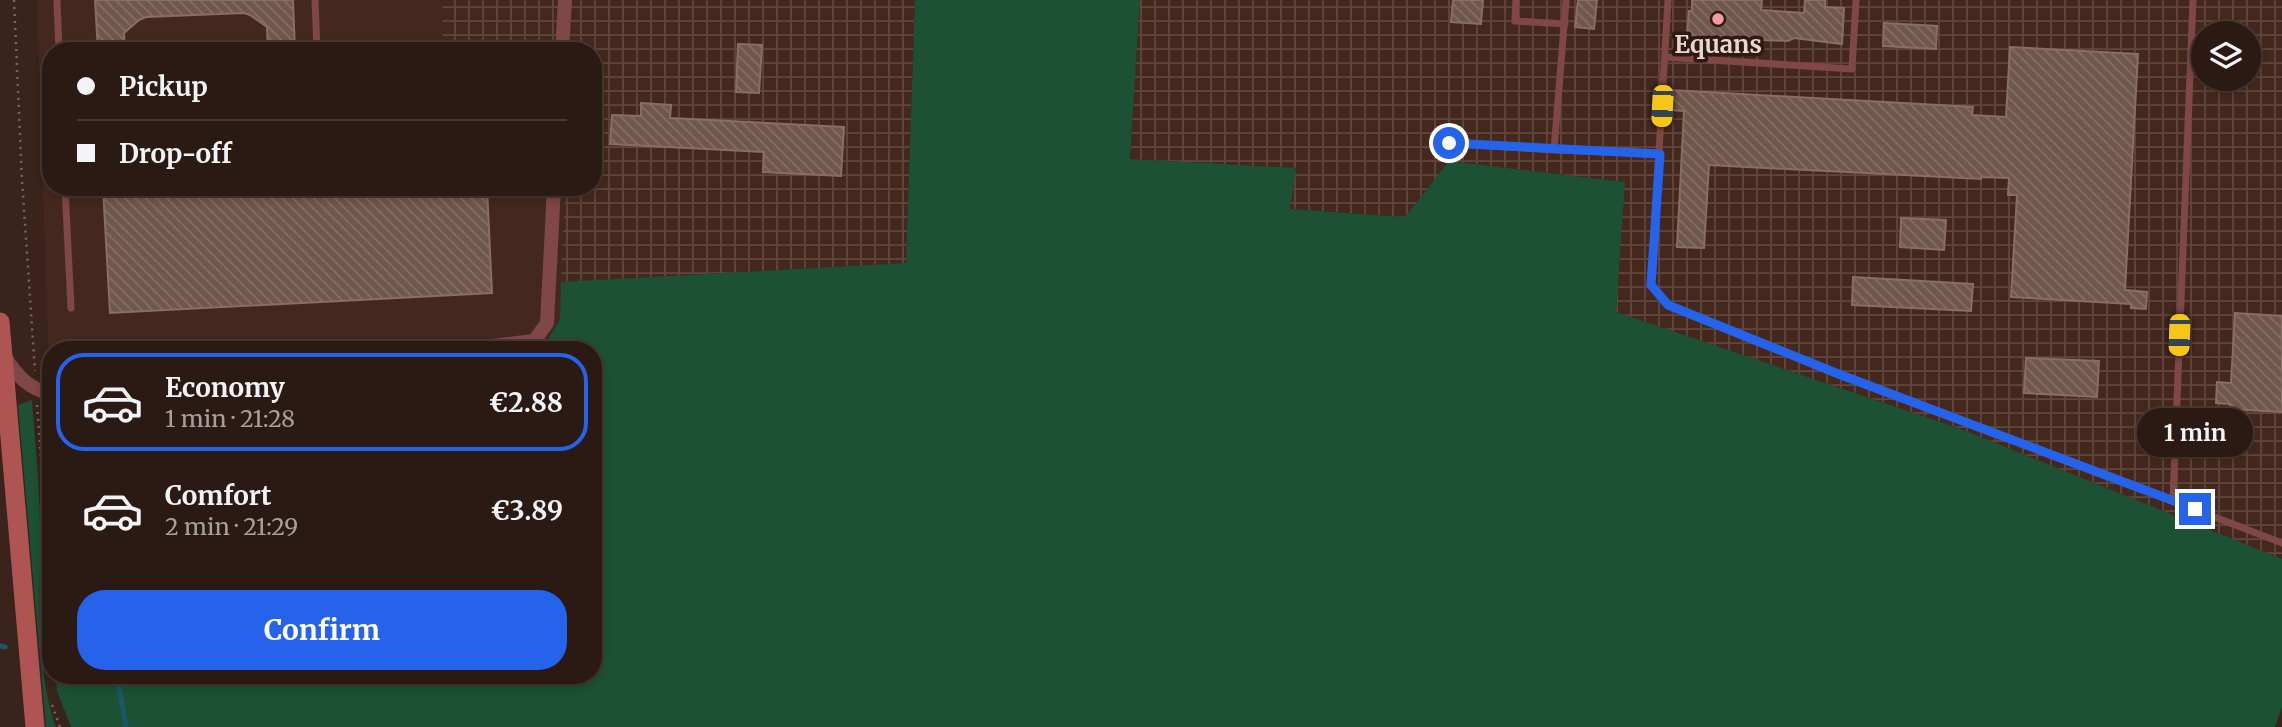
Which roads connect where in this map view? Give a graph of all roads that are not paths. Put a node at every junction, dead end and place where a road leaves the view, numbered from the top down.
1 (57, 0) edge
2 (315, 0) edge
3 (565, 0) edge
4 (1516, 0) edge
5 (1668, 0) edge
6 (1856, 0) edge
7 (2193, 0) edge
8 (1566, 1) edge
9 (1565, 24) junction
10 (59, 42) edge
11 (317, 42) edge
12 (563, 42) edge
13 (1665, 57) junction
14 (1449, 143) dead end
15 (1554, 150) junction
16 (1660, 154) junction
17 (65, 196) edge
18 (554, 196) edge
19 (71, 308) dead end
20 (0, 322) edge
21 (534, 341) edge
22 (2, 351) edge
23 (42, 392) edge
24 (2173, 501) junction
25 (2282, 543) edge
26 (34, 727) edge

1 - 10 lane
2 - 11 lane
3 - 12 street
4 - 9 lane
5 - 13 lane
6 - 13 lane
7 - 24 lane
8 - 9 lane
9 - 15 lane
13 - 16 lane
14 - 15 lane
15 - 16 lane
16 - 24 lane
17 - 19 lane
18 - 21 street
20 - 22 main road
22 - 23 street
22 - 26 main road
24 - 25 lane

